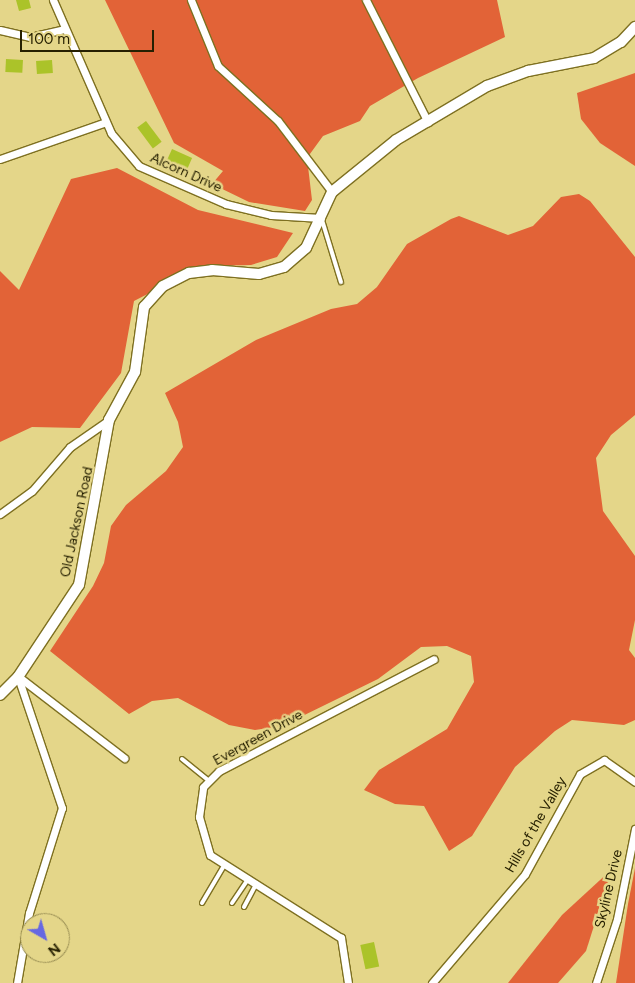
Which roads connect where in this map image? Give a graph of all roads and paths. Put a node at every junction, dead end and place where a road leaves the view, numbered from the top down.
1 (53, 0) edge
2 (191, 0) edge
3 (366, 0) edge
4 (635, 27) edge
5 (65, 28) junction
6 (0, 30) edge
7 (106, 122) junction
8 (428, 122) junction
9 (0, 159) edge
10 (332, 192) junction
11 (321, 218) junction
12 (341, 282) dead end
13 (109, 420) junction
14 (0, 514) edge
15 (434, 659) dead end
16 (18, 677) junction
17 (0, 696) edge
18 (124, 758) dead end
19 (182, 759) dead end
20 (209, 781) junction
21 (635, 782) edge
22 (635, 829) edge
23 (225, 864) junction
24 (249, 878) junction
25 (257, 883) junction
26 (232, 902) dead end
27 (202, 903) dead end
28 (244, 908) dead end
29 (17, 983) edge
30 (348, 983) edge
31 (432, 983) edge
32 (596, 983) edge

1 - 5 street, Alcorn Drive
2 - 10 street
3 - 8 street
4 - 8 street
5 - 6 street
5 - 7 street, Alcorn Drive
7 - 9 street
7 - 11 street, Alcorn Drive
8 - 10 street
10 - 11 street, Old Jackson Road
11 - 12 lane
11 - 13 street, Old Jackson Road
13 - 14 street
13 - 16 street, Old Jackson Road
15 - 20 street, Evergreen Drive
16 - 17 street, Old Jackson Road
16 - 18 street
16 - 29 street
19 - 20 lane
20 - 23 street, Evergreen Drive
21 - 31 street, Hills of the Valley
22 - 32 street, Skyline Drive
23 - 24 street, Evergreen Drive
23 - 27 lane
24 - 25 street, Evergreen Drive
24 - 26 lane
25 - 28 lane
25 - 30 street, Evergreen Drive

